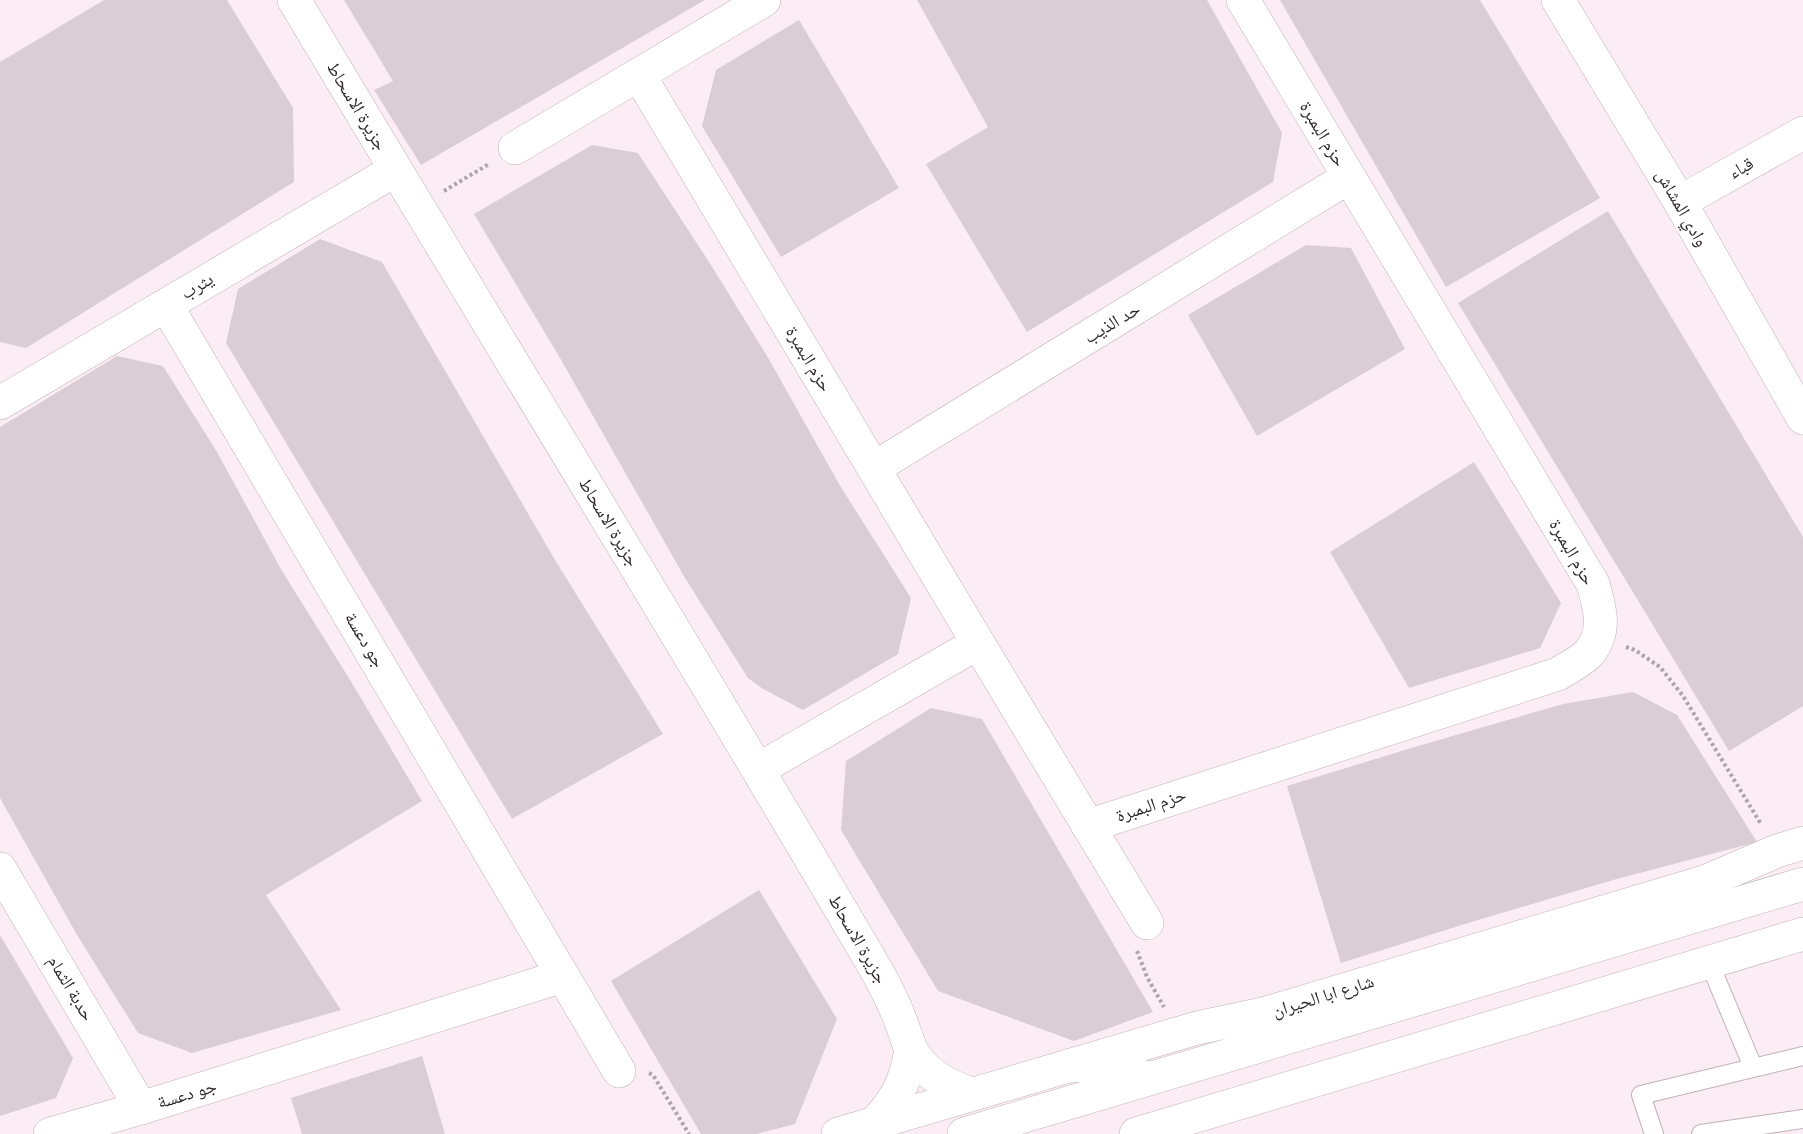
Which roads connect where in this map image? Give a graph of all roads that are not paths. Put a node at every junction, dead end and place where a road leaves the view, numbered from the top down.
1 (294, 0) edge
2 (764, 0) edge
3 (1243, 0) edge
4 (1558, 0) edge
5 (639, 75) junction
6 (1803, 133) edge
7 (515, 148) road end
8 (395, 170) junction
9 (1349, 177) junction
10 (1680, 202) junction
11 (166, 304) junction
12 (0, 403) edge
13 (1803, 418) edge
14 (874, 468) junction
15 (978, 643) junction
16 (759, 769) junction
17 (1088, 826) junction
18 (1790, 847) edge
19 (0, 869) edge
20 (1803, 869) edge
21 (1790, 888) edge
22 (1148, 923) road end
23 (1803, 934) edge
24 (1709, 962) junction
25 (563, 976) junction
26 (911, 1050) junction
27 (1803, 1056) edge
28 (1071, 1065) junction
29 (1753, 1067) junction
30 (619, 1071) road end
31 (1150, 1078) junction
32 (972, 1094) junction
33 (141, 1108) junction
34 (1803, 1119) edge
35 (875, 1123) junction
36 (50, 1134) edge
37 (838, 1134) edge
38 (964, 1134) edge
39 (1136, 1134) edge
40 (1654, 1134) edge
41 (1701, 1134) edge

1 - 8 street, جزيرة الاسحاط
2 - 5 street
3 - 9 street, حزم البمبرة
4 - 10 street, وادي المشاش
5 - 7 street
5 - 14 street, حزم البمبرة
6 - 10 street, قباء
8 - 11 street, يثرب
8 - 16 street, جزيرة الاسحاط
9 - 14 street, حد الذيب
9 - 17 street, حزم البمبرة
10 - 13 street, وادي المشاش
11 - 12 street, يثرب
11 - 25 street, جو دعسة
14 - 15 street, حزم البمبرة
15 - 16 street
15 - 17 street, حزم البمبرة
16 - 26 street, جزيرة الاسحاط
17 - 22 street, حزم البمبرة
18 - 28 street, شارع ابا الحيران
19 - 33 street, حدبة الثمام
20 - 21 street
21 - 31 street, شارع ابا الحيران
23 - 24 street
24 - 29 lane
24 - 39 street
25 - 30 street, جو دعسة
25 - 33 street, جو دعسة
26 - 32 street, جزيرة الاسحاط
26 - 35 street
27 - 29 lane
28 - 31 street
28 - 32 street, شارع ابا الحيران
29 - 40 lane
31 - 38 street, شارع ابا الحيران
32 - 35 street, شارع ابا الحيران
33 - 36 street, جو دعسة
34 - 41 lane
35 - 37 street, شارع ابا الحيران

